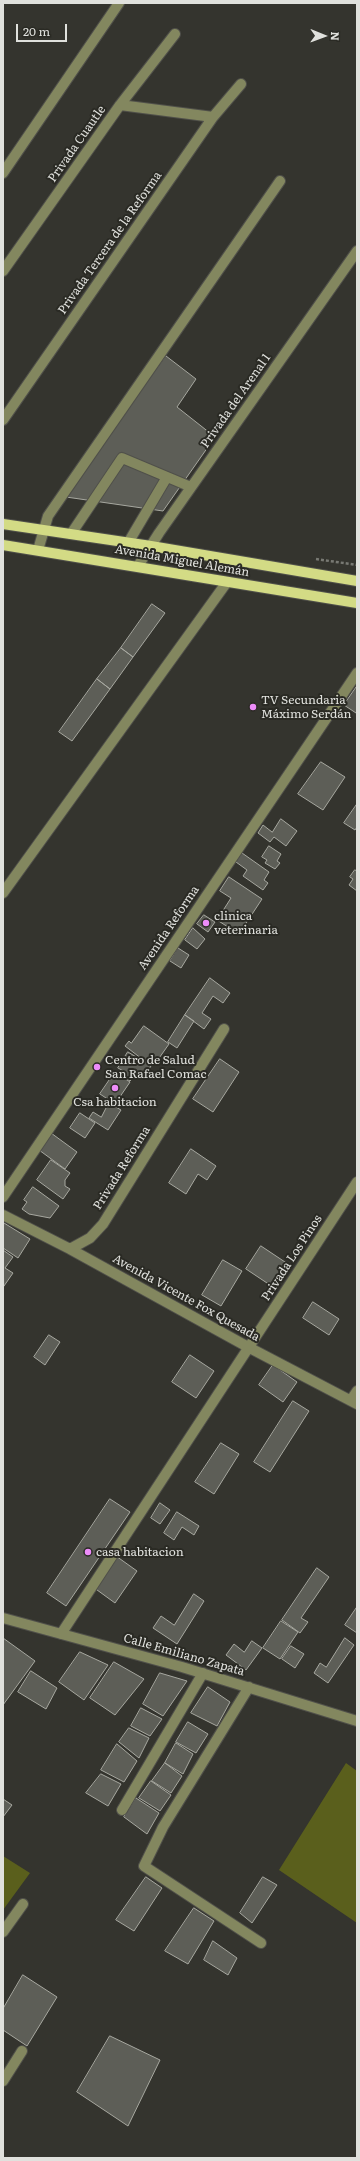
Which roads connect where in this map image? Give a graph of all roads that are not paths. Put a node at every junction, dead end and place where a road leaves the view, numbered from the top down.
1 (119, 3) edge
2 (175, 34) dead end
3 (241, 84) dead end
4 (120, 105) junction
5 (213, 117) junction
6 (3, 172) edge
7 (280, 181) dead end
8 (357, 251) edge
9 (3, 271) edge
10 (3, 420) edge
11 (167, 477) junction
12 (191, 487) junction
13 (3, 524) edge
14 (42, 530) junction
15 (71, 534) junction
16 (128, 543) junction
17 (3, 546) edge
18 (151, 546) junction
19 (38, 550) junction
20 (138, 566) junction
21 (357, 581) edge
22 (227, 582) junction
23 (357, 603) edge
24 (357, 674) edge
25 (3, 893) edge
26 (224, 1029) dead end
27 (357, 1182) edge
28 (3, 1197) edge
29 (3, 1216) edge
30 (70, 1249) junction
31 (248, 1347) junction
32 (357, 1391) edge
33 (354, 1402) edge
34 (3, 1618) edge
35 (61, 1634) junction
36 (204, 1674) junction
37 (249, 1687) junction
38 (357, 1710) edge
39 (354, 1720) edge
40 (122, 1810) dead end
41 (23, 1904) dead end
42 (3, 1932) edge
43 (261, 1943) dead end
44 (22, 2051) dead end
45 (3, 2081) edge

1 - 6 street
2 - 4 street, Privada Cuautle
3 - 5 street, Privada Tercera de la Reforma
4 - 5 street
4 - 9 street, Privada Cuautle
5 - 10 street, Privada Tercera de la Reforma
7 - 14 street
8 - 12 street, Privada del Arenal 1
11 - 12 street
11 - 15 street
11 - 16 street
12 - 18 street, Privada del Arenal 1
13 - 14 main road, Avenida Miguel Alemán
14 - 15 main road, Avenida Miguel Alemán
14 - 19 street
15 - 16 main road, Avenida Miguel Alemán
16 - 18 main road, Avenida Miguel Alemán
17 - 19 main road, Avenida Miguel Alemán
18 - 20 street, Privada del Arenal 1
18 - 21 main road, Avenida Miguel Alemán
19 - 20 main road, Avenida Miguel Alemán
20 - 22 main road, Avenida Miguel Alemán
22 - 23 main road, Avenida Miguel Alemán
22 - 25 street
24 - 28 street, Avenida Reforma
26 - 30 street, Privada Reforma
27 - 31 street, Privada Los Pinos
29 - 30 street, Avenida Vicente Fox Quesada
30 - 31 street, Avenida Vicente Fox Quesada
31 - 33 street, Avenida Vicente Fox Quesada
31 - 35 street, Privada Los Pinos
32 - 33 street
34 - 35 street, Calle Emiliano Zapata
35 - 36 street, Calle Emiliano Zapata
36 - 37 street, Calle Emiliano Zapata
36 - 40 street
37 - 39 street, Calle Emiliano Zapata
37 - 43 street
38 - 39 street
41 - 42 street
44 - 45 street

